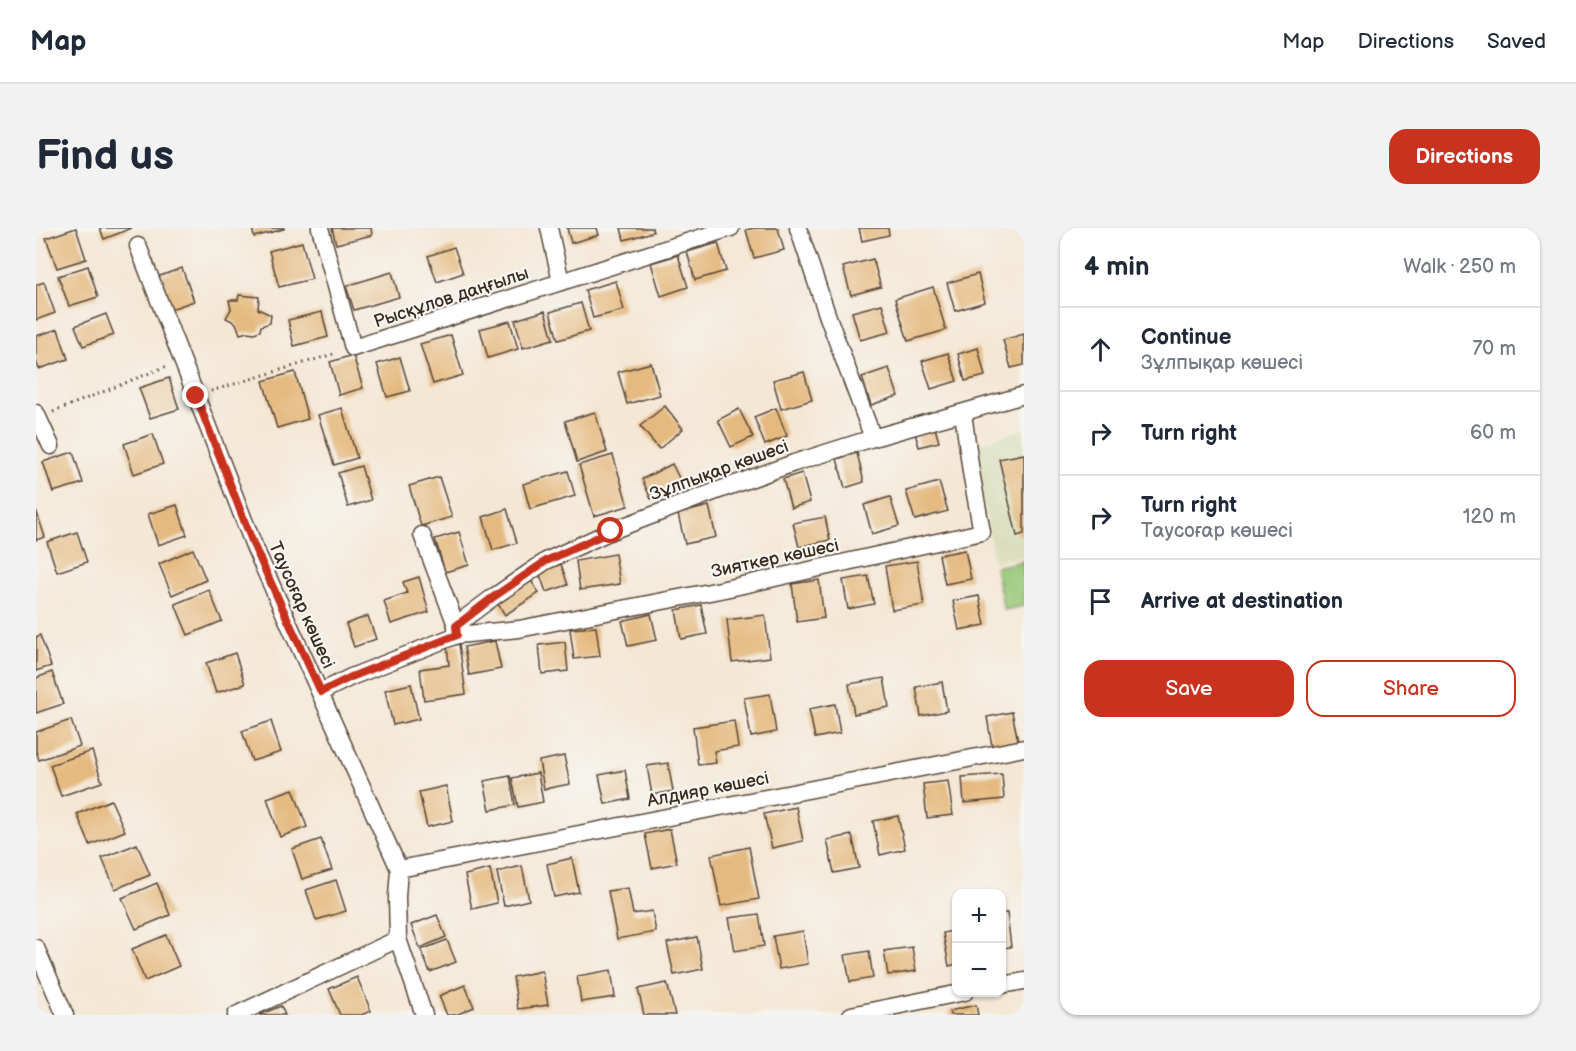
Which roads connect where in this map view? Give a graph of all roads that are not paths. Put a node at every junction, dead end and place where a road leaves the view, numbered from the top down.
1 (320, 228) edge
2 (549, 228) edge
3 (731, 228) edge
4 (798, 228) edge
5 (138, 246) dead end
6 (561, 282) junction
7 (1024, 395) edge
8 (963, 413) junction
9 (37, 415) edge
10 (873, 438) junction
11 (51, 446) dead end
12 (422, 535) dead end
13 (457, 630) junction
14 (321, 692) junction
15 (1024, 748) edge
16 (399, 869) junction
17 (398, 939) junction
18 (36, 948) edge
19 (1024, 981) edge
20 (1006, 984) edge
21 (952, 996) edge
22 (64, 1015) edge
23 (236, 1015) edge
24 (424, 1015) edge
25 (851, 1015) edge

1 - 6 street, Рысқұлов даңғылы
2 - 6 street
3 - 6 street, Рысқұлов даңғылы
4 - 10 street
5 - 14 street, Тауcоғар көшесі
7 - 8 street, Зұлпықар көшесі
8 - 10 street, Зұлпықар көшесі
8 - 13 street, Зияткер көшесі
9 - 11 street
10 - 13 street, Зұлпықар көшесі
12 - 13 street
13 - 14 street
14 - 16 street, Тауcоғар көшесі
15 - 16 street, Алдияр көшесі
16 - 17 street, Тауcоғар көшесі
17 - 23 street
17 - 24 street, Тауcоғар көшесі
18 - 22 street
19 - 20 street
21 - 25 street

